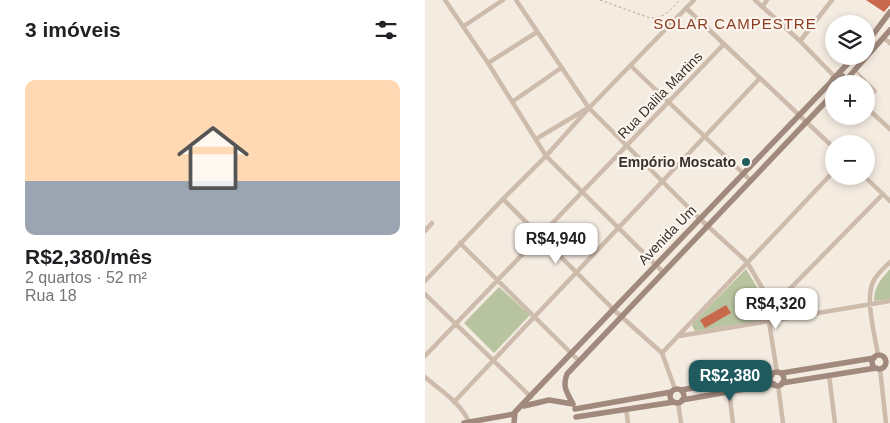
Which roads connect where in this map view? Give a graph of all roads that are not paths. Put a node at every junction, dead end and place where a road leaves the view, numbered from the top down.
1 (445, 0) edge
2 (503, 0) edge
3 (516, 0) edge
4 (694, 0) edge
5 (755, 0) edge
6 (767, 0) edge
7 (831, 0) edge
8 (762, 7) junction
9 (686, 8) junction
10 (890, 12) edge
11 (464, 26) junction
12 (890, 30) edge
13 (537, 32) junction
14 (875, 32) edge
15 (884, 38) junction
16 (800, 41) junction
17 (890, 43) edge
18 (724, 44) junction
19 (488, 63) junction
20 (847, 65) edge
21 (631, 66) junction
22 (561, 68) junction
23 (855, 70) junction
24 (831, 75) edge
25 (838, 75) edge
26 (851, 75) edge
27 (860, 75) edge
28 (760, 78) junction
29 (825, 89) edge
30 (512, 102) junction
31 (669, 102) junction
32 (825, 103) edge
33 (589, 108) junction
34 (875, 115) edge
35 (799, 116) junction
36 (806, 123) junction
37 (890, 129) edge
38 (705, 137) junction
39 (536, 139) junction
40 (825, 140) edge
41 (627, 146) junction
42 (546, 156) junction
43 (743, 174) junction
44 (825, 180) edge
45 (751, 181) junction
46 (663, 182) junction
47 (874, 185) edge
48 (583, 192) junction
49 (883, 194) junction
50 (503, 198) junction
51 (890, 201) edge
52 (700, 218) junction
53 (432, 223) dead end
54 (707, 225) junction
55 (619, 227) junction
56 (425, 231) edge
57 (541, 236) junction
58 (460, 243) junction
59 (747, 262) junction
60 (890, 262) edge
61 (656, 265) junction
62 (577, 272) junction
63 (663, 272) junction
64 (499, 280) junction
65 (425, 281) edge
66 (425, 294) edge
67 (890, 301) edge
68 (776, 303) junction
69 (871, 304) junction
70 (614, 310) junction
71 (767, 310) junction
72 (535, 316) junction
73 (621, 316) junction
74 (779, 320) junction
75 (769, 322) junction
76 (455, 325) junction
77 (679, 336) junction
78 (662, 353) junction
79 (572, 354) junction
80 (890, 355) edge
81 (425, 356) edge
82 (878, 356) junction
83 (579, 360) junction
84 (492, 361) junction
85 (883, 367) edge
86 (777, 373) junction
87 (829, 376) junction
88 (425, 378) edge
89 (778, 384) junction
90 (676, 390) junction
91 (729, 392) junction
92 (531, 397) junction
93 (678, 401) junction
94 (454, 402) junction
95 (522, 406) junction
96 (574, 407) junction
97 (626, 409) junction
98 (514, 414) junction
99 (576, 420) edge
100 (467, 423) edge
101 (514, 423) edge
102 (570, 423) edge
103 (627, 423) edge
104 (681, 423) edge
105 (733, 423) edge
106 (783, 423) edge
107 (835, 423) edge
108 (886, 423) edge

1 - 11 street
2 - 11 street
3 - 13 street
4 - 9 street
5 - 8 street
6 - 8 street
7 - 16 street
8 - 16 street
9 - 18 street
9 - 21 street
10 - 14 street
11 - 19 street
12 - 15 street
13 - 19 street
13 - 22 street
15 - 17 street
15 - 23 street
16 - 24 street
18 - 28 street
18 - 31 street, Rua Dalila Martins
19 - 30 street
20 - 25 street, Avenida Um
21 - 31 street
21 - 33 street
22 - 30 street
22 - 33 street
23 - 26 street
23 - 27 lane
28 - 35 street
28 - 38 street
29 - 35 street, Avenida Um
30 - 39 street
31 - 38 street
31 - 41 street, Rua Dalila Martins
32 - 36 street, Avenida Um
33 - 39 street
33 - 41 street
33 - 42 street
34 - 37 street
35 - 36 street
35 - 43 street, Avenida Um
36 - 40 street
36 - 45 street, Avenida Um
38 - 43 street
38 - 46 street
39 - 42 street
41 - 46 street
41 - 48 street, Rua Dalila Martins
42 - 48 street
42 - 50 street
43 - 45 street
43 - 52 street, Avenida Um
44 - 59 street
45 - 54 street, Avenida Um
46 - 52 street
46 - 55 street
47 - 49 street
48 - 55 street
48 - 57 street, Rua Dalila Martins
49 - 51 street
49 - 68 street
50 - 57 street
50 - 58 street
52 - 54 street
52 - 61 street, Avenida Um
53 - 56 street
54 - 59 street
54 - 63 street, Avenida Um
55 - 61 street
55 - 62 street
57 - 62 street
57 - 64 street, Rua Dalila Martins
58 - 64 street
58 - 65 street
59 - 71 street
59 - 77 street
60 - 69 street
61 - 63 street
61 - 70 street, Avenida Um
62 - 70 street
62 - 72 street
63 - 73 street, Avenida Um
64 - 72 street
64 - 76 street, Rua Dalila Martins
66 - 76 street
67 - 69 street
68 - 71 street
68 - 74 street
69 - 74 street
69 - 82 street
70 - 73 street
70 - 79 street, Avenida Um
71 - 75 street
72 - 79 street
72 - 84 street
73 - 78 street
73 - 83 street, Avenida Um
74 - 75 street
75 - 77 street
75 - 86 street
76 - 81 street, Rua Dalila Martins
76 - 84 street
77 - 78 street
78 - 90 street
79 - 83 street
79 - 92 street, Avenida Um
80 - 82 street
82 - 85 street
82 - 85 street
82 - 86 street
83 - 96 street, Avenida Um
84 - 92 street
84 - 94 street
85 - 87 street
85 - 108 street
86 - 89 street
86 - 89 street
86 - 90 street
87 - 89 street
87 - 107 street
88 - 94 street
89 - 91 street
89 - 106 street
90 - 93 street
90 - 93 street
90 - 96 street
91 - 93 street
91 - 105 street
92 - 95 street, Avenida Um
93 - 97 street
93 - 104 street
94 - 100 street
95 - 96 street
95 - 98 street, Avenida Um
96 - 99 street
97 - 99 street
97 - 103 street
98 - 100 street
98 - 101 street
99 - 102 street

